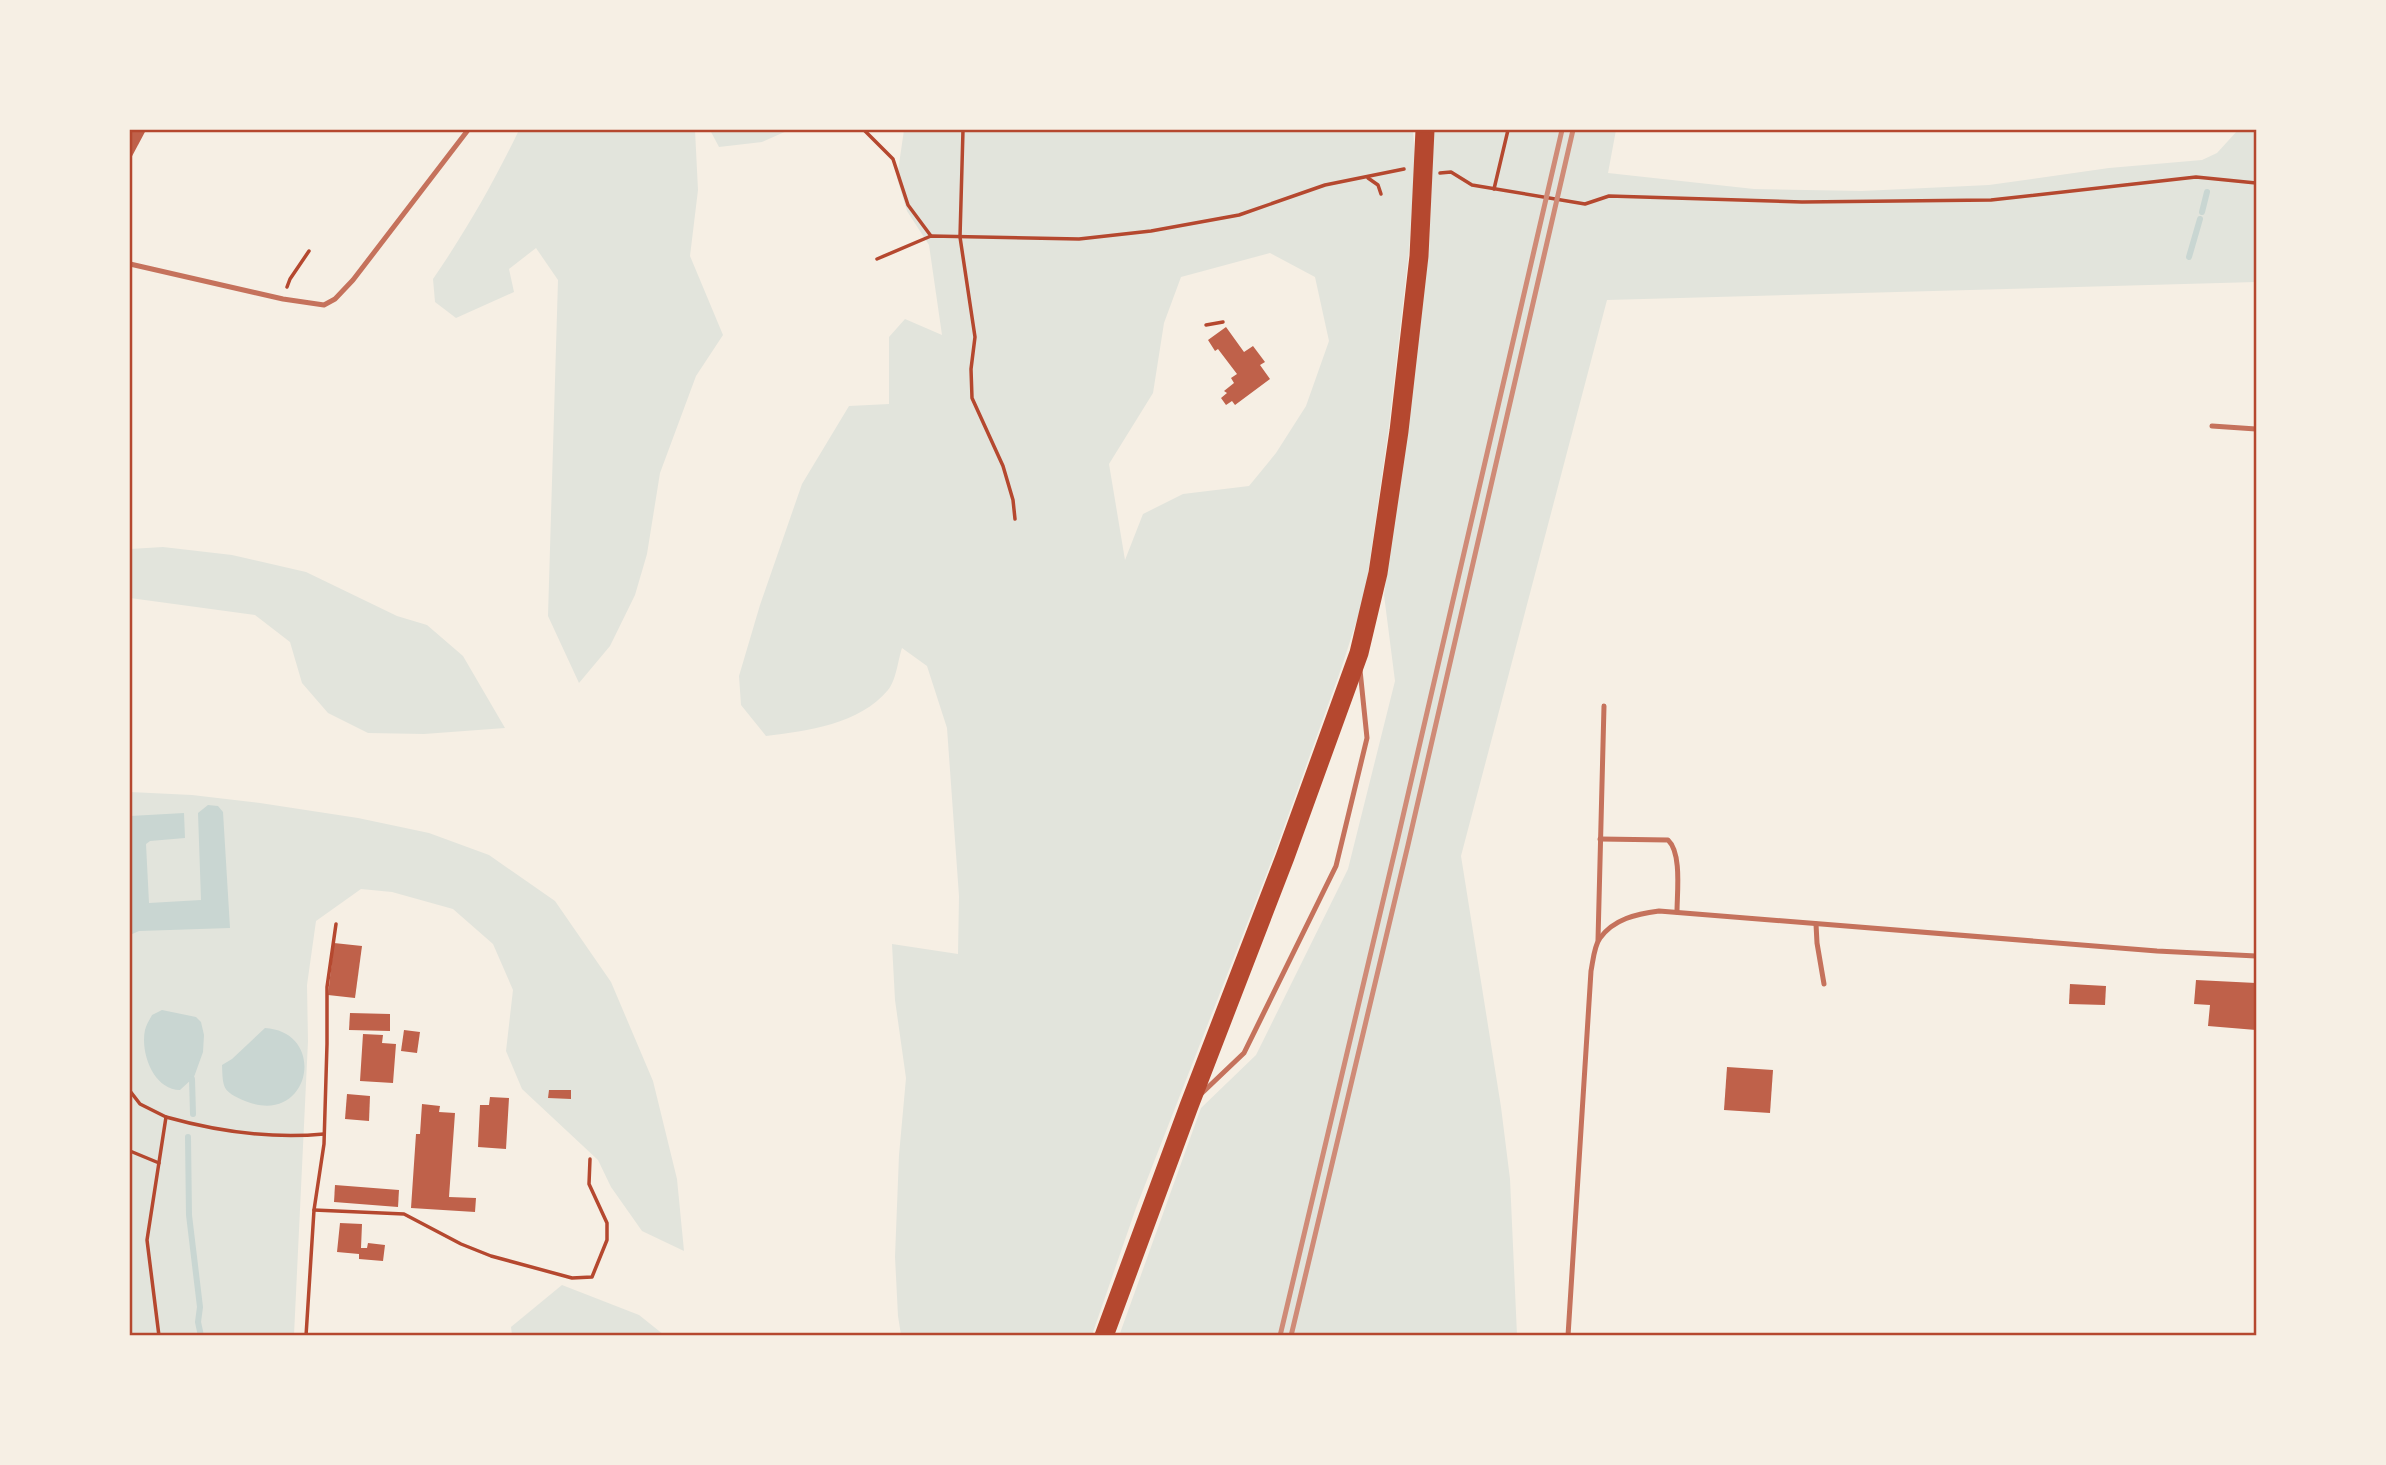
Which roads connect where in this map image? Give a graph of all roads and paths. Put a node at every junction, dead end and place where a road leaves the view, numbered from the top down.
1 (468, 130) edge
2 (864, 130) edge
3 (962, 130) edge
4 (1424, 130) edge
5 (1508, 130) edge
6 (1426, 171) junction
7 (1366, 177) junction
8 (2256, 183) edge
9 (1494, 189) junction
10 (1381, 194) dead end
11 (932, 236) junction
12 (960, 237) junction
13 (309, 251) dead end
14 (877, 259) dead end
15 (130, 264) edge
16 (283, 299) junction
17 (1223, 322) dead end
18 (1206, 325) dead end
19 (2212, 426) dead end
20 (2256, 429) edge
21 (1015, 519) dead end
22 (1359, 653) junction
23 (1604, 706) dead end
24 (1600, 839) junction
25 (1677, 912) junction
26 (336, 924) dead end
27 (1816, 924) junction
28 (1598, 940) junction
29 (2256, 956) edge
30 (1824, 984) dead end
31 (130, 1091) edge
32 (1189, 1106) junction
33 (166, 1117) junction
34 (324, 1134) junction
35 (130, 1151) edge
36 (590, 1159) dead end
37 (159, 1163) junction
38 (314, 1210) junction
39 (159, 1335) edge
40 (306, 1335) edge
41 (1104, 1335) edge
42 (1568, 1335) edge

1 - 16 lane
2 - 11 path
3 - 12 path
4 - 6 highway
5 - 9 path
6 - 7 path
6 - 9 path
6 - 22 highway
7 - 10 path
7 - 12 path
8 - 9 path
11 - 12 path
11 - 14 path
12 - 21 path
13 - 16 path
15 - 16 lane
17 - 18 path
19 - 20 lane
22 - 32 highway
22 - 32 lane
23 - 24 lane
24 - 25 lane
24 - 28 lane
25 - 27 lane
25 - 28 lane
26 - 34 path
27 - 29 lane
27 - 30 lane
28 - 42 lane
31 - 33 path
32 - 41 highway
33 - 34 path
33 - 37 path
34 - 38 path
35 - 37 path
36 - 38 path
37 - 39 path
38 - 40 path

